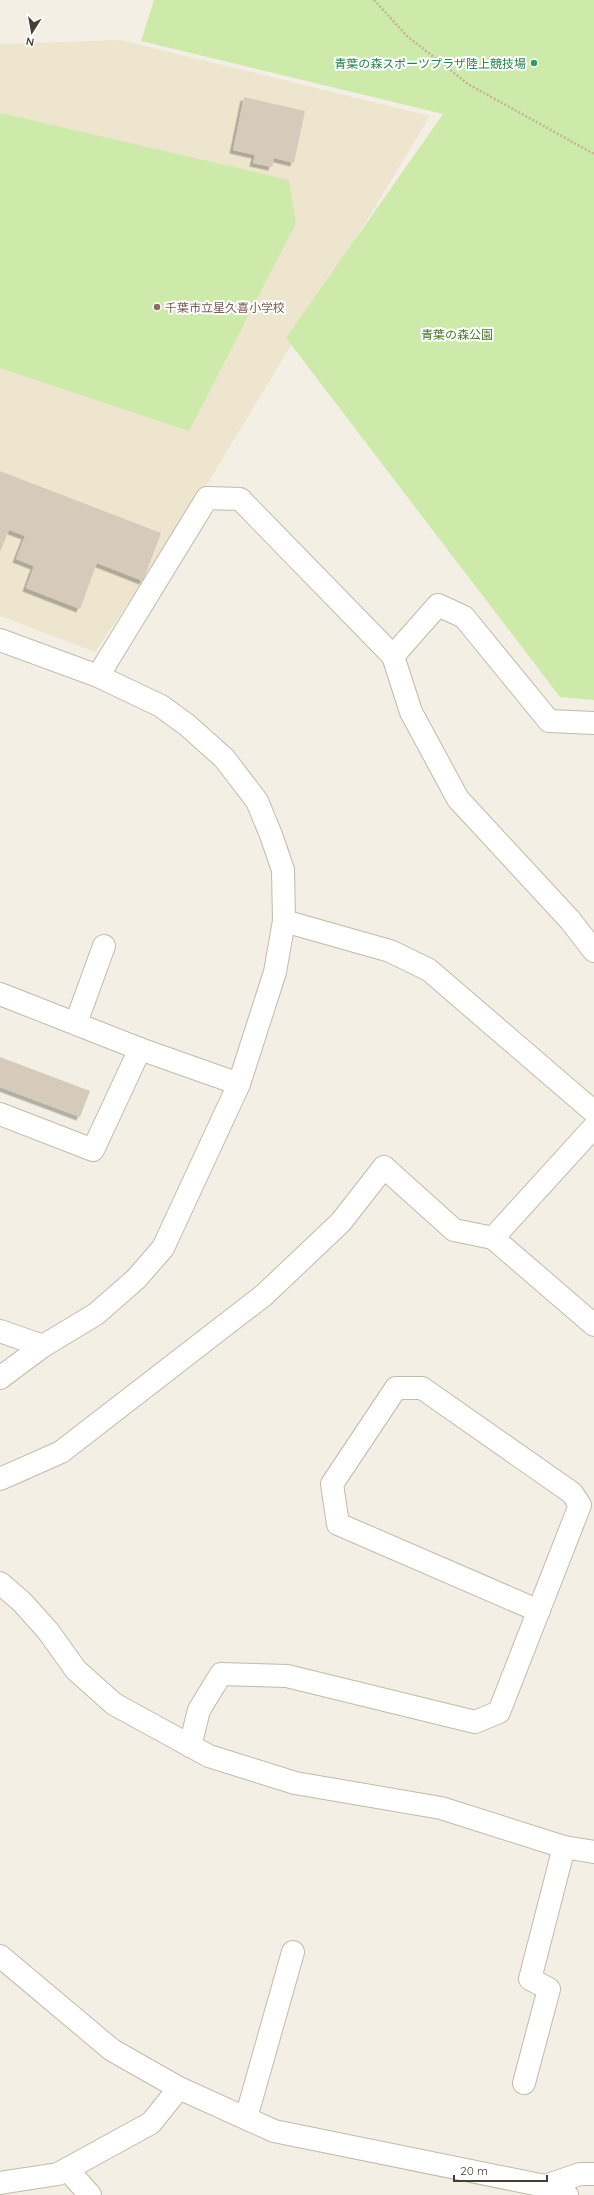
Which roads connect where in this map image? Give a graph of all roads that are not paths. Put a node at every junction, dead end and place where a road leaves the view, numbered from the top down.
1 (0, 640) edge
2 (393, 656) junction
3 (98, 676) junction
4 (594, 723) edge
5 (284, 921) junction
6 (104, 946) dead end
7 (594, 951) edge
8 (0, 994) edge
9 (76, 1022) junction
10 (140, 1049) junction
11 (239, 1084) junction
12 (594, 1112) edge
13 (0, 1114) edge
14 (594, 1127) edge
15 (494, 1238) junction
16 (594, 1325) edge
17 (0, 1331) edge
18 (43, 1346) junction
19 (0, 1378) edge
20 (0, 1479) edge
21 (0, 1583) edge
22 (539, 1611) junction
23 (190, 1746) junction
24 (564, 1847) junction
25 (594, 1852) edge
26 (293, 1952) dead end
27 (0, 1956) edge
28 (524, 2083) dead end
29 (179, 2088) junction
30 (246, 2118) junction
31 (67, 2169) junction
32 (594, 2174) edge
33 (0, 2183) edge
34 (545, 2186) junction
35 (90, 2195) edge
36 (567, 2195) edge

1 - 3 street
2 - 3 street
2 - 4 street
2 - 7 street
3 - 5 street
5 - 11 street
5 - 12 street
6 - 9 street
8 - 9 street
9 - 10 street
10 - 11 street
10 - 13 street
11 - 18 street
14 - 15 street
15 - 16 street
15 - 20 street
17 - 18 street
18 - 19 street
21 - 23 street
22 - 22 street
22 - 23 street
23 - 24 street
24 - 25 street
24 - 28 street
26 - 30 street
27 - 29 street
29 - 30 street
29 - 31 street
30 - 34 street
31 - 33 street
31 - 35 street
32 - 34 street
34 - 36 street

